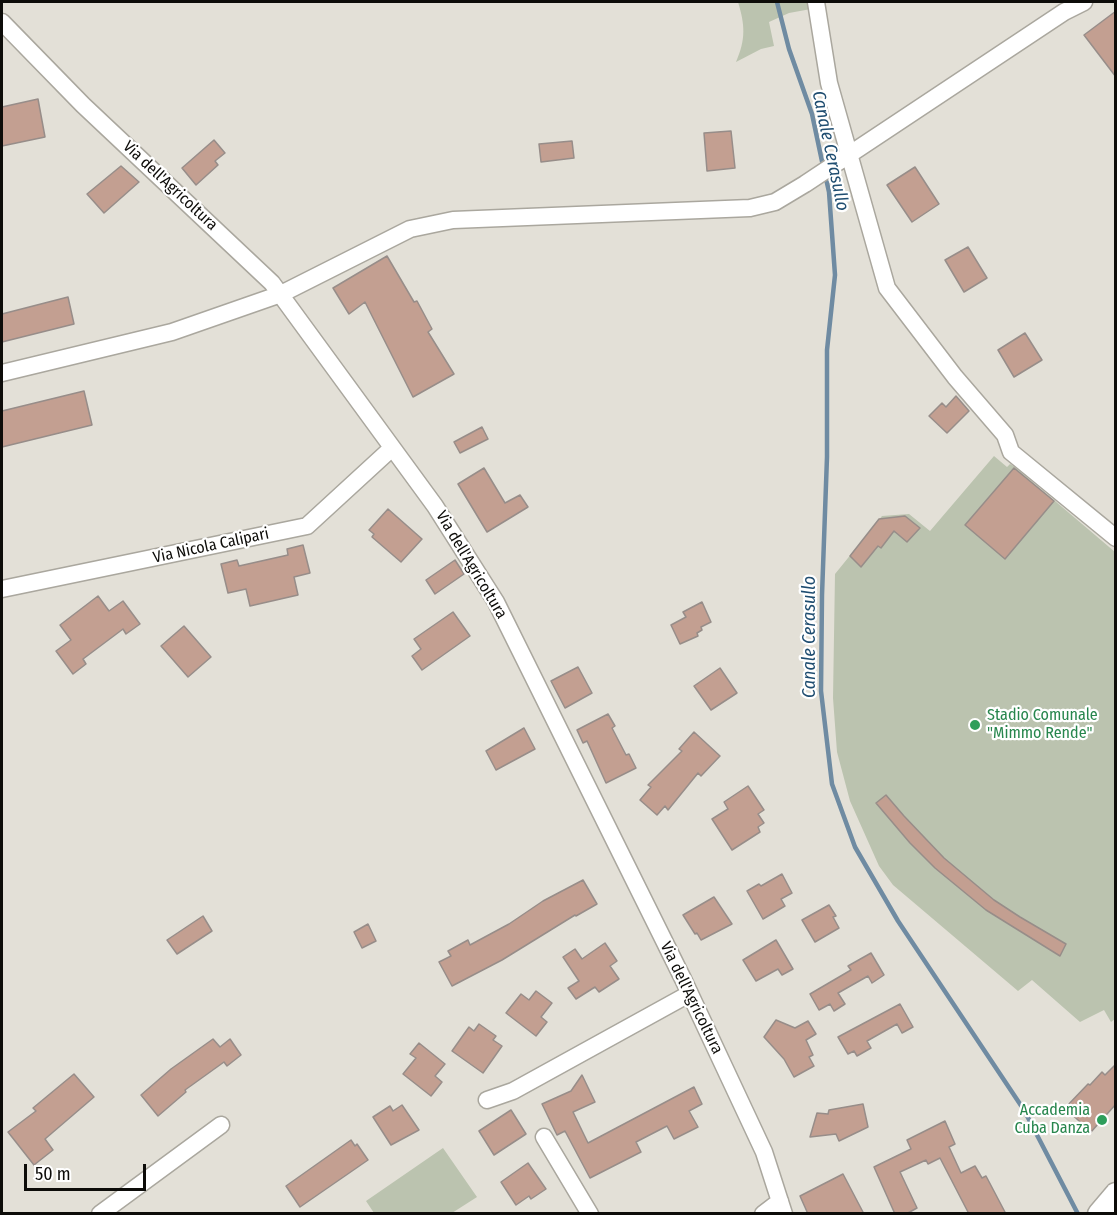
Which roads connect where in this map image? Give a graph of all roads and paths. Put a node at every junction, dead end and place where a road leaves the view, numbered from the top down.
1 (816, 2) edge
2 (1084, 2) edge
3 (2, 22) edge
4 (850, 154) junction
5 (281, 294) junction
6 (2, 373) edge
7 (393, 448) junction
8 (1116, 538) edge
9 (2, 589) edge
10 (689, 994) junction
11 (487, 1100) dead end
12 (221, 1125) dead end
13 (543, 1137) dead end
14 (1115, 1194) edge
15 (782, 1207) edge
16 (100, 1214) edge
17 (590, 1214) edge
18 (763, 1214) edge
19 (1098, 1214) edge

1 - 4 street
2 - 4 street
3 - 5 street, Via dell'Agricoltura
4 - 5 street
4 - 8 street
5 - 6 street
5 - 7 street, Via dell'Agricoltura
7 - 9 street, Via Nicola Calipari
7 - 10 street, Via dell'Agricoltura
10 - 11 street
10 - 15 street, Via dell'Agricoltura
12 - 16 street
13 - 17 street
14 - 19 street
15 - 18 street

